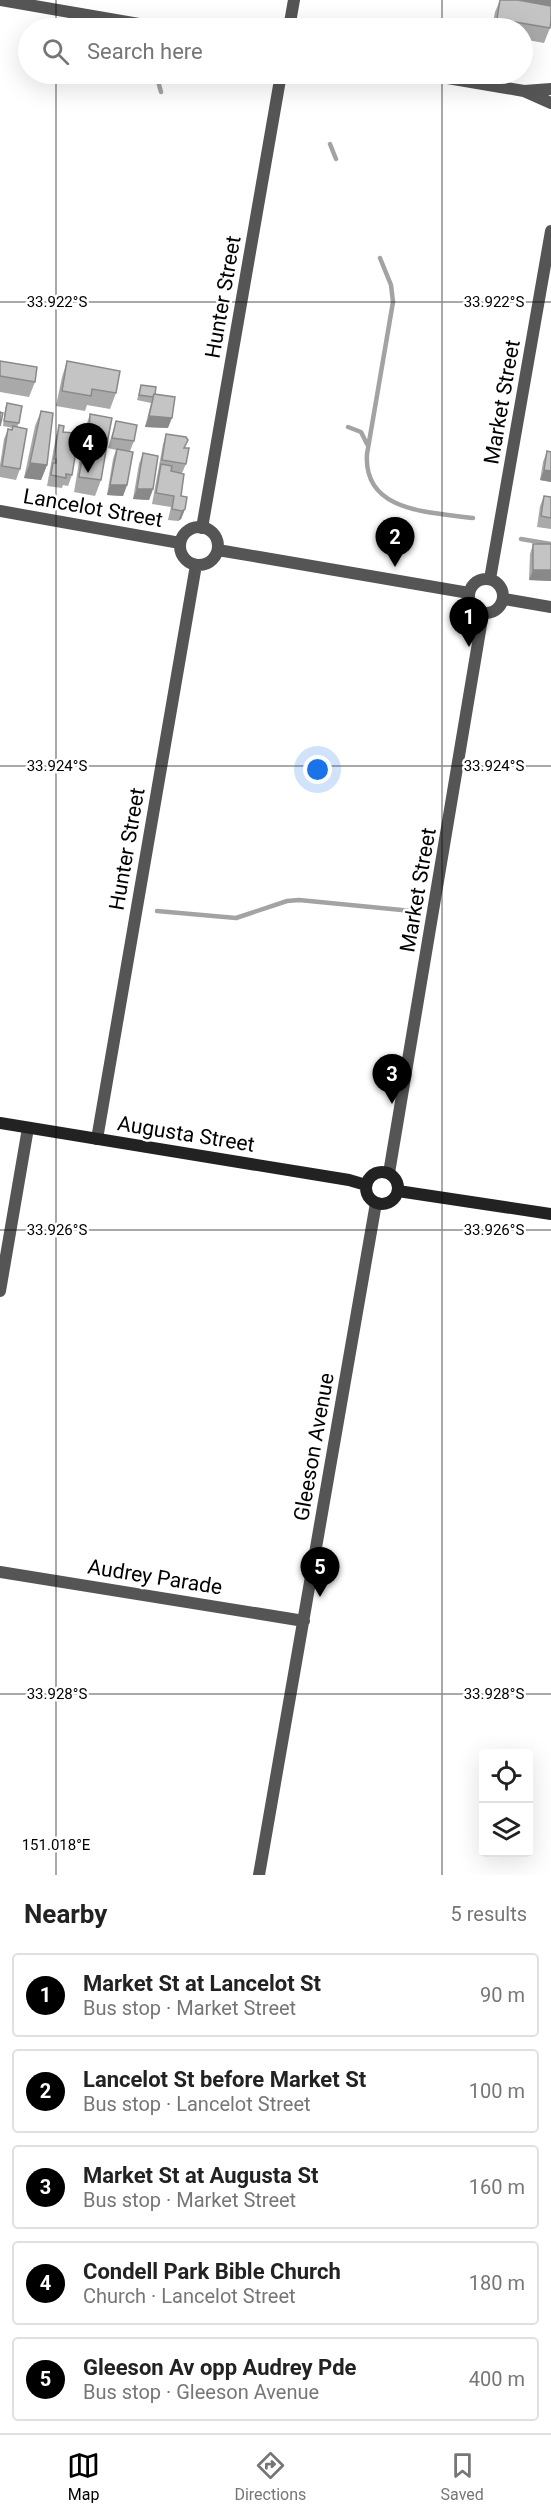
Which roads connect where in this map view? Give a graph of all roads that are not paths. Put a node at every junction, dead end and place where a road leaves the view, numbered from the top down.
1 (0, 0) edge
2 (294, 0) edge
3 (104, 18) edge
4 (291, 18) edge
5 (280, 84) edge
6 (483, 84) edge
7 (551, 88) edge
8 (524, 91) junction
9 (551, 103) edge
10 (551, 231) edge
11 (0, 512) edge
12 (202, 528) junction
13 (180, 543) junction
14 (218, 550) junction
15 (196, 565) junction
16 (490, 579) junction
17 (469, 592) junction
18 (504, 599) junction
19 (551, 607) edge
20 (483, 613) junction
21 (0, 1123) edge
22 (28, 1128) junction
23 (97, 1139) junction
24 (389, 1173) junction
25 (366, 1185) junction
26 (398, 1191) junction
27 (376, 1203) junction
28 (551, 1214) edge
29 (0, 1291) edge
30 (0, 1572) edge
31 (304, 1621) junction
32 (259, 1875) edge

1 - 3 street
2 - 4 street
5 - 12 street, Hunter Street
6 - 8 street
7 - 8 street
8 - 9 street
10 - 16 street, Market Street
11 - 13 street, Lancelot Street
12 - 13 street
12 - 14 street
13 - 15 street
14 - 15 street
14 - 17 street
15 - 23 street, Hunter Street
16 - 17 street
16 - 18 street
17 - 20 street
18 - 19 street
18 - 20 street
20 - 24 street, Market Street
21 - 22 street, Augusta Street
22 - 23 street, Augusta Street
22 - 29 street
23 - 25 street, Augusta Street
24 - 25 street
24 - 26 street
25 - 27 street
26 - 27 street
26 - 28 street
27 - 31 street, Gleeson Avenue
30 - 31 street, Audrey Parade
31 - 32 street, Gleeson Avenue

